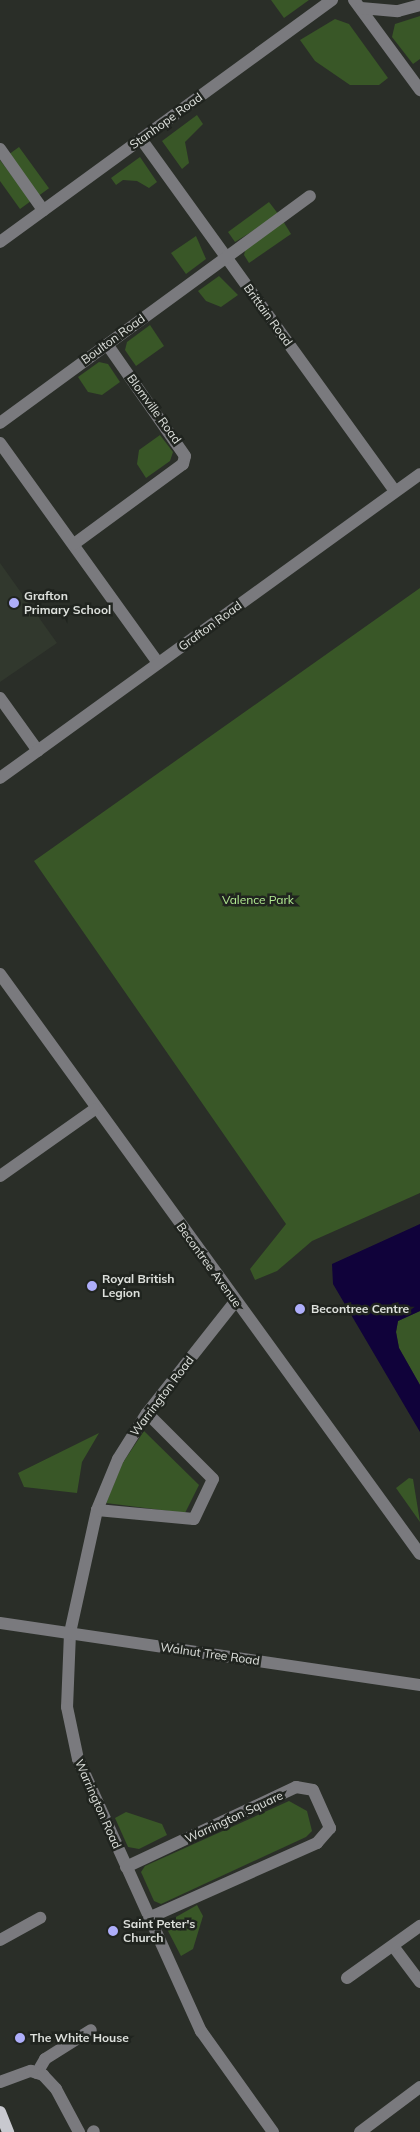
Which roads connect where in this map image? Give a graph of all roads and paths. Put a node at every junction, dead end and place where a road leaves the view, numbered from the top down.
1 (332, 0) edge
2 (358, 4) edge
3 (420, 5) edge
4 (420, 90) edge
5 (141, 139) junction
6 (0, 149) edge
7 (310, 196) dead end
8 (43, 210) junction
9 (0, 242) edge
10 (226, 256) junction
11 (107, 344) junction
12 (0, 423) edge
13 (0, 443) edge
14 (420, 474) edge
15 (395, 491) junction
16 (74, 544) junction
17 (158, 663) junction
18 (0, 698) edge
19 (38, 751) junction
20 (0, 778) edge
21 (0, 974) edge
22 (95, 1109) junction
23 (0, 1176) edge
24 (234, 1303) junction
25 (147, 1413) junction
26 (97, 1510) junction
27 (420, 1554) edge
28 (0, 1623) edge
29 (70, 1633) junction
30 (420, 1685) edge
31 (126, 1867) junction
32 (151, 1917) junction
33 (40, 1918) dead end
34 (420, 1926) edge
35 (0, 1940) edge
36 (394, 1946) junction
37 (347, 1978) dead end
38 (420, 1982) edge
39 (91, 2030) dead end
40 (37, 2073) junction
41 (0, 2082) edge
42 (420, 2087) edge
43 (0, 2112) edge
44 (8, 2132) edge
45 (79, 2132) edge
46 (273, 2132) edge
47 (360, 2132) edge

1 - 5 street, Stanhope Road
2 - 3 street
2 - 4 street
5 - 8 street, Stanhope Road
5 - 10 street, Brittain Road
6 - 8 street
7 - 10 street, Boulton Road
8 - 9 street, Stanhope Road
10 - 11 street, Boulton Road
10 - 15 street, Brittain Road
11 - 12 street, Boulton Road
11 - 16 street, Blomville Road
13 - 16 street
14 - 15 street, Grafton Road
15 - 17 street, Grafton Road
16 - 17 street
17 - 19 street, Grafton Road
18 - 19 street
19 - 20 street, Grafton Road
21 - 22 street, Becontree Avenue
22 - 23 street
22 - 24 street, Becontree Avenue
24 - 25 street, Warrington Road
24 - 27 street, Becontree Avenue
25 - 26 street, Warrington Road
25 - 26 street
26 - 29 street, Warrington Road
28 - 29 street, Walnut Tree Road
29 - 30 street, Walnut Tree Road
29 - 31 street, Warrington Road
31 - 32 street, Warrington Road
31 - 32 street, Warrington Square
32 - 46 street, Warrington Road
33 - 35 street
34 - 36 street
36 - 37 street
36 - 38 street
39 - 40 street
40 - 41 street
40 - 45 street
42 - 47 street
43 - 44 main road

